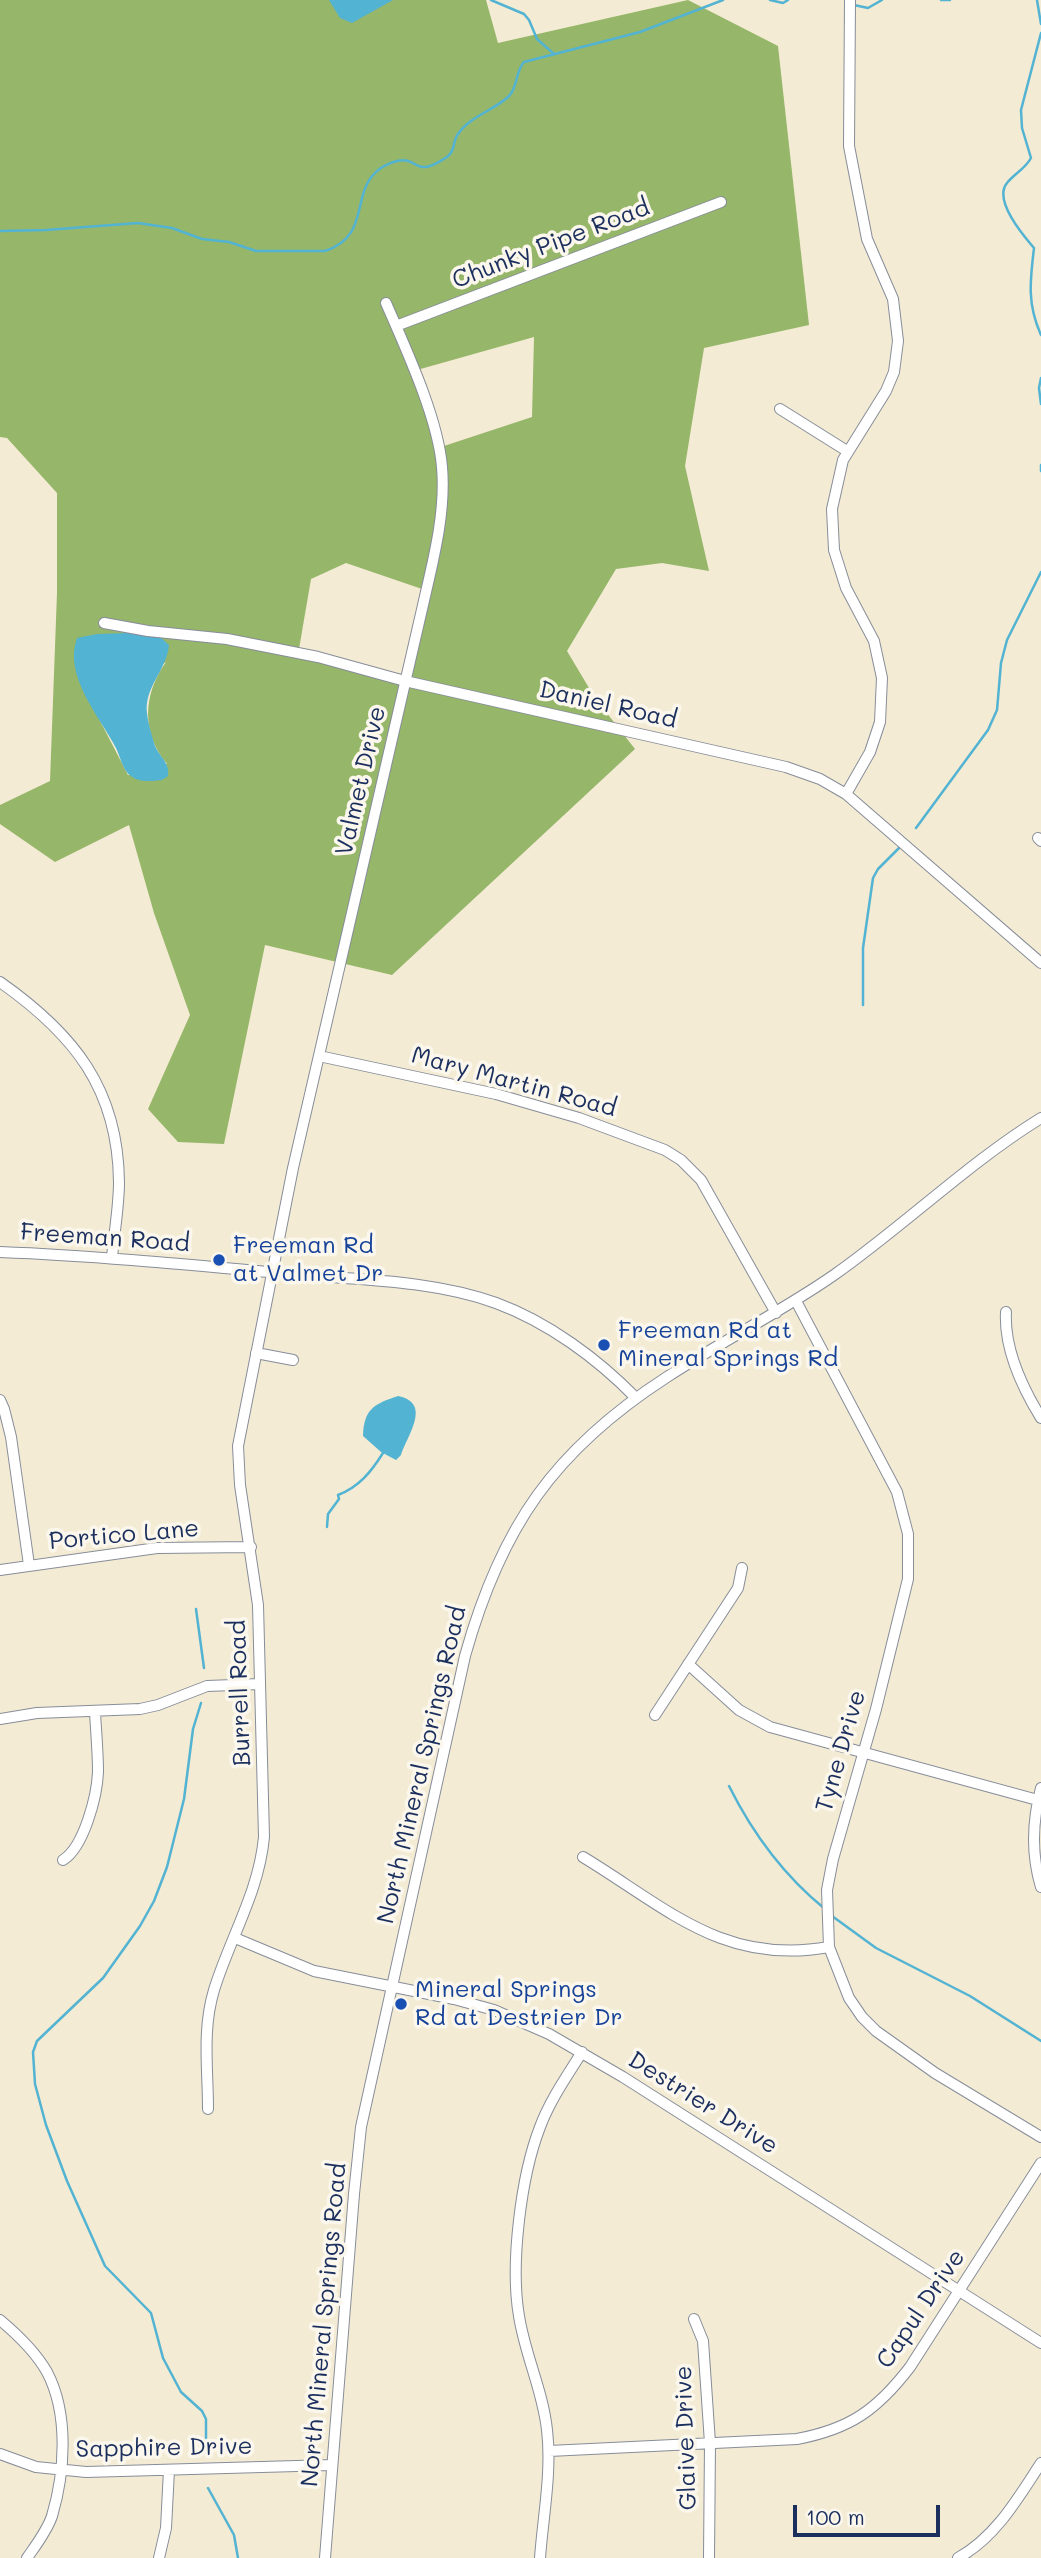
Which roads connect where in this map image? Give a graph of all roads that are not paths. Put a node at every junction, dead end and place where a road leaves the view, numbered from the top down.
1 (850, 0) edge
2 (721, 202) dead end
3 (386, 303) dead end
4 (396, 326) junction
5 (780, 409) dead end
6 (847, 451) junction
7 (104, 623) dead end
8 (405, 681) junction
9 (846, 794) junction
10 (1039, 958) edge
11 (0, 982) edge
12 (319, 1056) junction
13 (1041, 1118) edge
14 (0, 1252) edge
15 (112, 1258) junction
16 (273, 1272) junction
17 (796, 1301) junction
18 (1006, 1312) dead end
19 (776, 1313) junction
20 (256, 1353) junction
21 (293, 1360) dead end
22 (636, 1398) junction
23 (0, 1400) edge
24 (1041, 1418) edge
25 (251, 1547) junction
26 (29, 1565) junction
27 (741, 1568) dead end
28 (0, 1570) edge
29 (688, 1664) junction
30 (260, 1684) junction
31 (95, 1712) junction
32 (655, 1715) dead end
33 (0, 1719) edge
34 (863, 1753) junction
35 (1041, 1788) edge
36 (1039, 1801) edge
37 (583, 1857) dead end
38 (63, 1860) dead end
39 (1041, 1888) edge
40 (235, 1938) junction
41 (829, 1947) junction
42 (391, 1987) junction
43 (582, 2052) junction
44 (208, 2109) dead end
45 (1041, 2137) edge
46 (1041, 2163) edge
47 (960, 2291) junction
48 (694, 2319) dead end
49 (0, 2320) edge
50 (1041, 2343) edge
51 (710, 2444) junction
52 (549, 2451) junction
53 (0, 2454) edge
54 (1041, 2463) edge
55 (332, 2465) junction
56 (60, 2470) junction
57 (169, 2470) junction
58 (27, 2558) edge
59 (159, 2558) edge
60 (325, 2558) edge
61 (540, 2558) edge
62 (709, 2558) edge
63 (958, 2558) edge

1 - 6 street
2 - 4 street, Chunky Pipe Road
3 - 4 street, Valmet Drive
4 - 8 street, Valmet Drive
5 - 6 street
6 - 9 street
7 - 8 street, Daniel Road
8 - 9 street, Daniel Road
8 - 12 street, Valmet Drive
9 - 10 street, Daniel Road
11 - 15 street
12 - 16 street, Valmet Drive
12 - 19 street, Mary Martin Road
13 - 17 street, North Mineral Springs Road
14 - 15 street, Freeman Road
15 - 16 street, Freeman Road
16 - 20 street, Burrell Road
16 - 22 street, Freeman Road
17 - 19 street, North Mineral Springs Road
17 - 34 street, Tyne Drive
18 - 24 street
19 - 22 street, North Mineral Springs Road
20 - 21 street
20 - 25 street, Burrell Road
22 - 42 street, North Mineral Springs Road
23 - 26 street
25 - 26 street, Portico Lane
25 - 30 street, Burrell Road
26 - 28 street, Portico Lane
27 - 29 street
29 - 32 street
29 - 34 street
30 - 31 street
30 - 40 street, Burrell Road
31 - 33 street
31 - 38 street
34 - 36 street
34 - 41 street, Tyne Drive
35 - 36 street
36 - 39 street
37 - 41 street
40 - 42 street, Destrier Drive
40 - 44 street, Burrell Road
41 - 45 street, Tyne Drive
42 - 43 street, Destrier Drive
42 - 55 street, North Mineral Springs Road
43 - 47 street, Destrier Drive
43 - 52 street
46 - 47 street, Capul Drive
47 - 50 street, Destrier Drive
47 - 51 street, Capul Drive
48 - 51 street, Glaive Drive
49 - 56 street
51 - 52 street, Capul Drive
51 - 62 street, Glaive Drive
52 - 61 street
53 - 56 street, Sapphire Drive
54 - 63 street
55 - 57 street, Sapphire Drive
55 - 60 street, North Mineral Springs Road
56 - 57 street, Sapphire Drive
56 - 58 street
57 - 59 street

